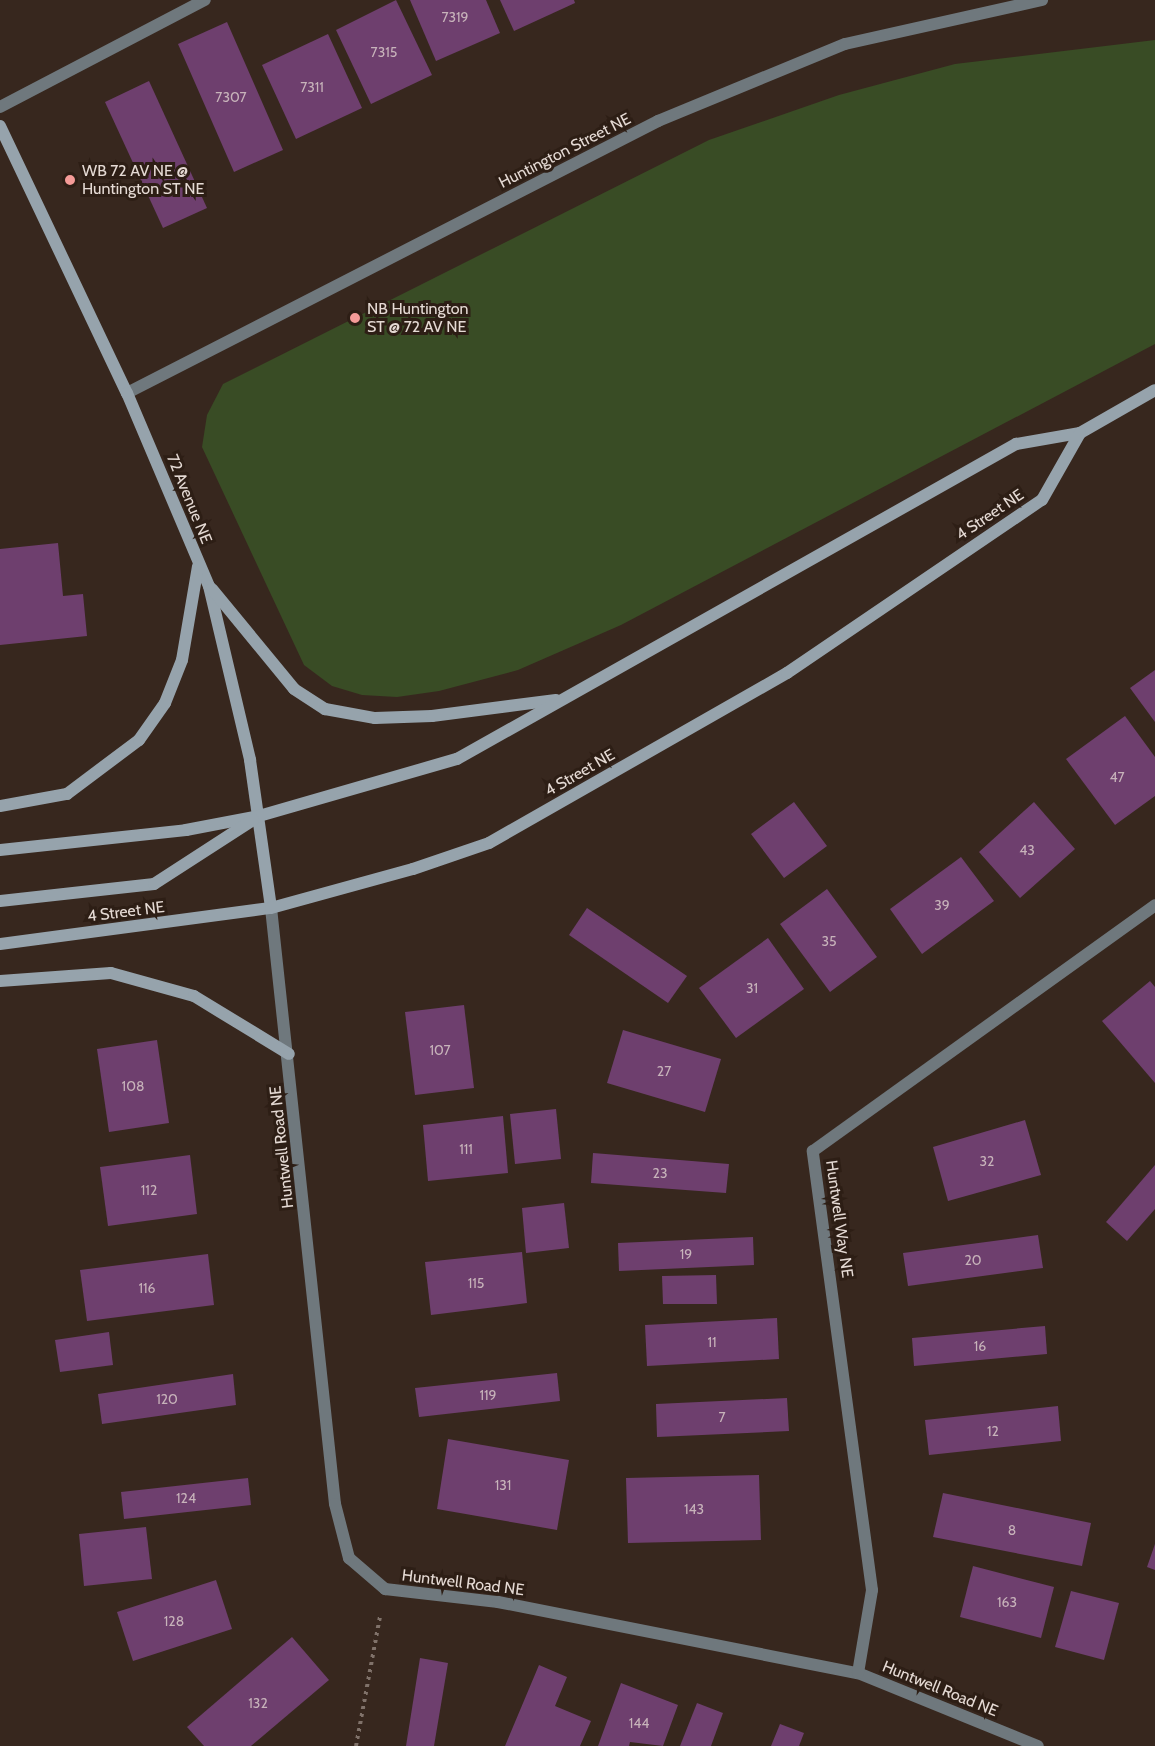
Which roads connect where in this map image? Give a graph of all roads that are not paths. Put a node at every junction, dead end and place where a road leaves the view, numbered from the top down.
1 (205, 0) edge
2 (1042, 0) edge
3 (0, 107) edge
4 (0, 126) edge
5 (1155, 390) edge
6 (127, 393) junction
7 (1080, 433) junction
8 (198, 566) junction
9 (209, 586) junction
10 (565, 698) junction
11 (0, 806) edge
12 (259, 816) junction
13 (0, 849) edge
14 (0, 901) edge
15 (1155, 905) edge
16 (272, 908) junction
17 (0, 944) edge
18 (0, 981) edge
19 (289, 1054) junction
20 (858, 1673) junction
21 (1038, 1746) edge

1 - 3 street
2 - 6 street, Huntington Street NE
4 - 6 main road, 72 Avenue NE
5 - 7 main road
6 - 8 main road, 72 Avenue NE
7 - 10 main road
7 - 16 main road, 4 Street NE
8 - 9 main road, 72 Avenue NE
8 - 11 main road
9 - 10 main road
9 - 12 main road, 72 Avenue NE
10 - 12 main road
12 - 13 main road
12 - 14 main road
12 - 16 main road, 72 Avenue NE
15 - 20 street, Huntwell Way NE
16 - 17 main road, 4 Street NE
16 - 19 street, Huntwell Road NE
18 - 19 main road
19 - 20 street, Huntwell Road NE
20 - 21 street, Huntwell Road NE

